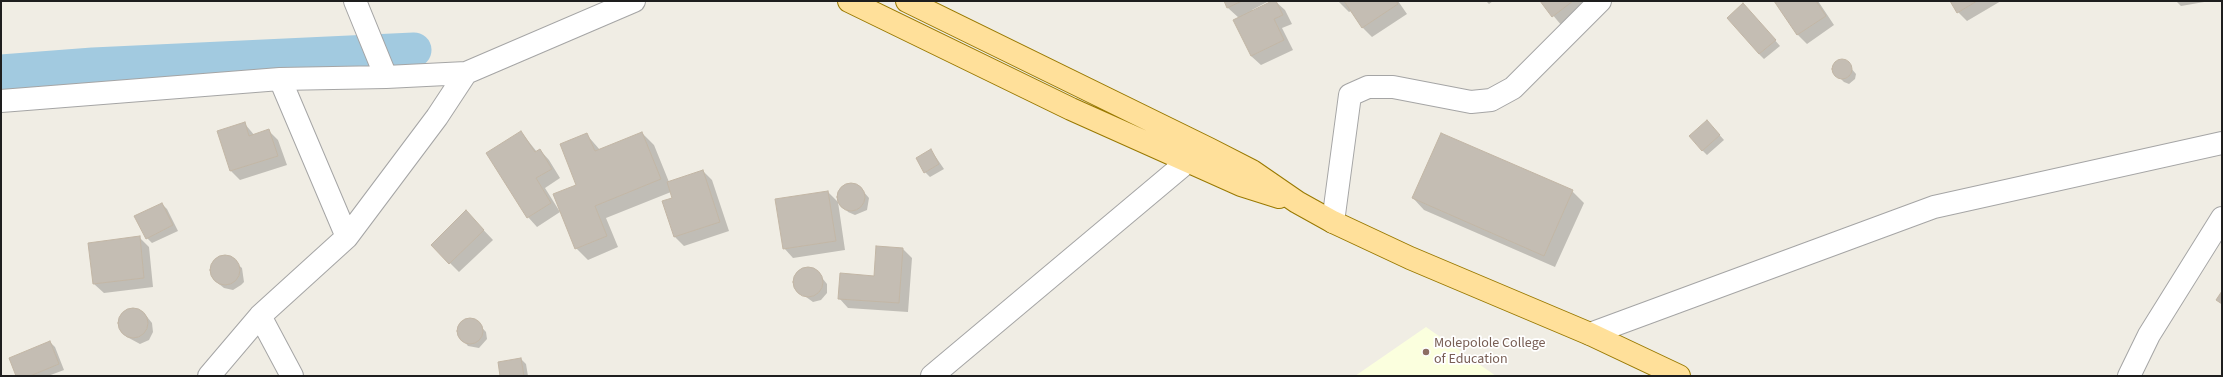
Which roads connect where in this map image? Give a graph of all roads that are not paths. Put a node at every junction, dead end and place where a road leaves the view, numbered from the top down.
1 (356, 1) edge
2 (634, 1) edge
3 (849, 1) edge
4 (907, 1) edge
5 (1600, 1) edge
6 (466, 73) junction
7 (386, 77) junction
8 (280, 79) junction
9 (1, 101) edge
10 (2222, 143) edge
11 (1187, 162) junction
12 (1297, 202) junction
13 (2222, 218) edge
14 (1333, 222) junction
15 (347, 237) junction
16 (260, 316) junction
17 (1590, 334) junction
18 (209, 376) edge
19 (292, 376) edge
20 (932, 376) edge
21 (1679, 376) edge
22 (2129, 376) edge

1 - 7 street
2 - 6 street
3 - 11 main road
4 - 12 main road
5 - 14 street
6 - 7 street
6 - 15 street
7 - 8 street
8 - 9 street
8 - 15 street
10 - 17 street
11 - 12 main road
11 - 20 street
12 - 14 main road
13 - 22 street
14 - 17 main road
15 - 16 street
16 - 18 street
16 - 19 street
17 - 21 main road

